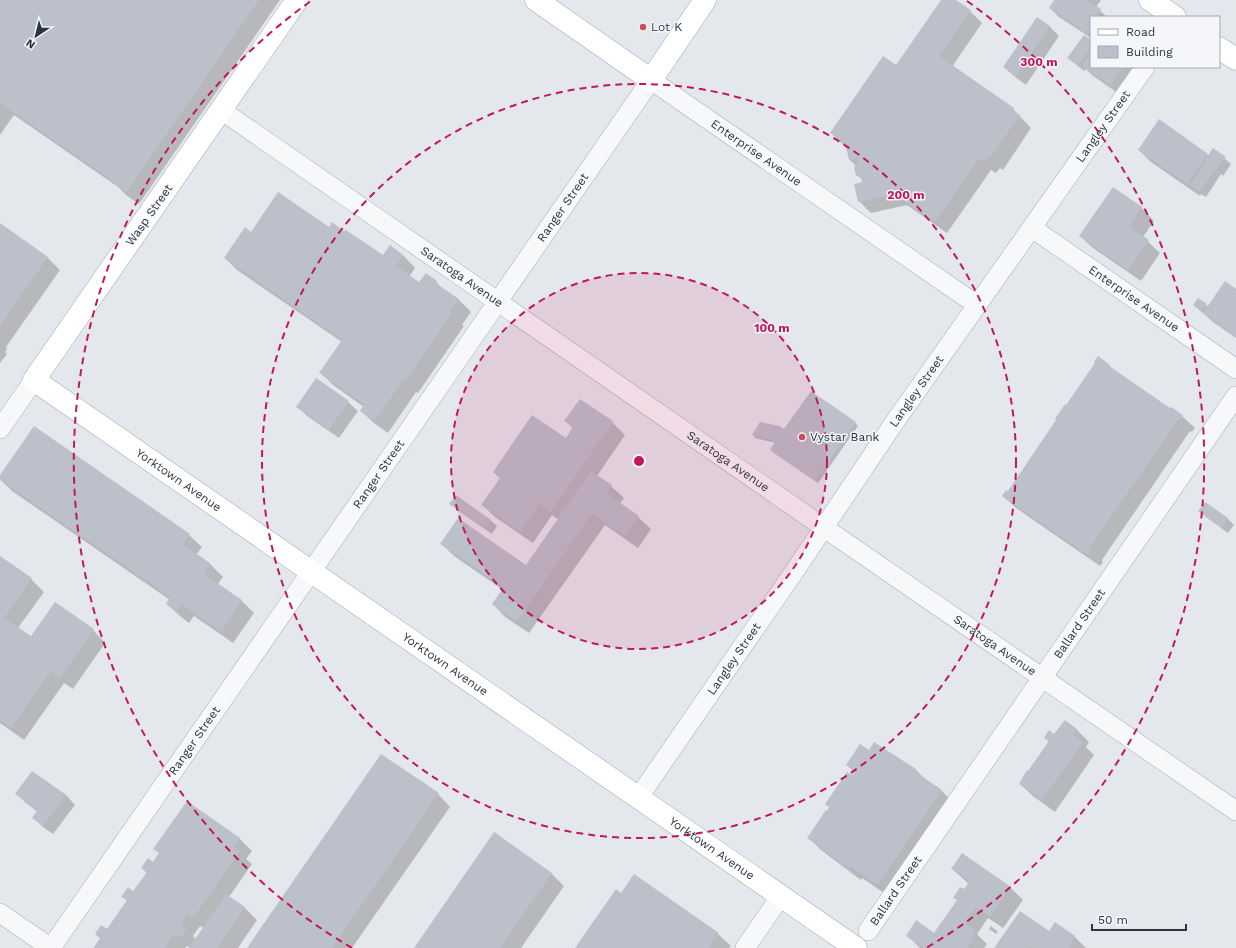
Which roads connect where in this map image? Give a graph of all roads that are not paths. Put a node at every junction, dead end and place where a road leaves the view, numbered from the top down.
1 (297, 0) edge
2 (536, 0) edge
3 (705, 0) edge
4 (1150, 0) edge
5 (1174, 16) edge
6 (1220, 49) edge
7 (1236, 59) edge
8 (1143, 68) edge
9 (651, 80) junction
10 (221, 110) junction
11 (1032, 228) junction
12 (498, 302) junction
13 (977, 305) junction
14 (1236, 369) edge
15 (34, 380) junction
16 (1236, 396) edge
17 (0, 429) edge
18 (823, 527) junction
19 (311, 572) junction
20 (1042, 677) junction
21 (638, 798) junction
22 (1236, 811) edge
23 (781, 896) junction
24 (0, 913) edge
25 (862, 939) edge
26 (51, 948) edge
27 (745, 948) edge

1 - 10 main road, Wasp Street
2 - 9 main road, Enterprise Avenue
3 - 9 main road, Ranger Street
4 - 5 main road
6 - 7 main road
8 - 11 street, Langley Street
9 - 12 street, Ranger Street
9 - 13 street, Enterprise Avenue
10 - 12 street, Saratoga Avenue
10 - 15 main road, Wasp Street
11 - 13 street, Langley Street
11 - 14 street, Enterprise Avenue
12 - 18 street, Saratoga Avenue
12 - 19 street, Ranger Street
13 - 18 street, Langley Street
15 - 17 street, Wasp Street
15 - 19 main road, Yorktown Avenue
16 - 20 street, Ballard Street
18 - 20 street, Saratoga Avenue
18 - 21 street, Langley Street
19 - 21 main road, Yorktown Avenue
19 - 26 street, Ranger Street
20 - 22 street, Saratoga Avenue
20 - 25 street, Ballard Street
21 - 23 main road, Yorktown Avenue
23 - 25 main road, Yorktown Avenue
23 - 27 street
24 - 26 street

